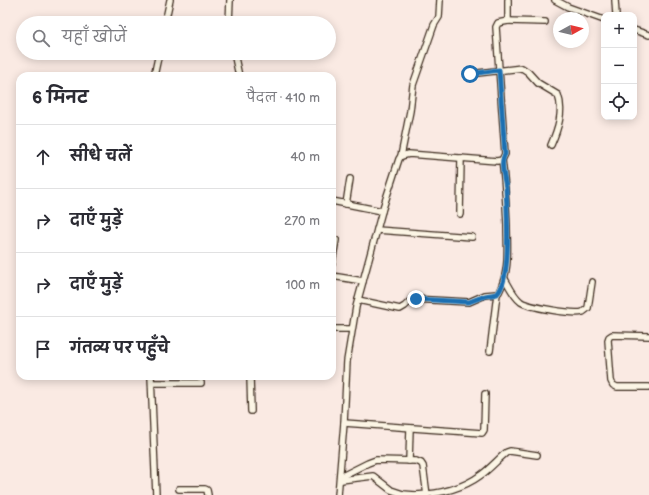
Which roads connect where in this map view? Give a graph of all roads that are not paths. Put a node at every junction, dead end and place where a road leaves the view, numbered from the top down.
1 (170, 0) edge
2 (230, 0) edge
3 (440, 0) edge
4 (508, 0) edge
5 (555, 0) edge
6 (615, 0) edge
7 (616, 12) edge
8 (167, 16) edge
9 (229, 16) edge
10 (601, 19) edge
11 (508, 21) junction
12 (545, 22) dead end
13 (637, 31) edge
14 (649, 35) edge
15 (157, 60) edge
16 (236, 60) edge
17 (499, 70) junction
18 (155, 72) edge
19 (238, 72) edge
20 (470, 74) dead end
21 (551, 144) dead end
22 (401, 156) junction
23 (461, 158) junction
24 (502, 160) junction
25 (350, 179) dead end
26 (336, 202) edge
27 (346, 204) junction
28 (382, 211) junction
29 (460, 214) dead end
30 (377, 230) junction
31 (472, 237) dead end
32 (336, 277) edge
33 (505, 279) junction
34 (363, 281) junction
35 (592, 282) dead end
36 (497, 294) junction
37 (358, 300) junction
38 (352, 328) junction
39 (336, 329) edge
40 (649, 336) edge
41 (490, 351) dead end
42 (152, 380) edge
43 (250, 380) edge
44 (152, 383) junction
45 (201, 384) dead end
46 (649, 387) edge
47 (485, 394) dead end
48 (251, 411) dead end
49 (344, 423) junction
50 (410, 428) junction
51 (537, 455) dead end
52 (409, 461) junction
53 (340, 480) junction
54 (180, 489) dead end
55 (428, 494) edge
56 (156, 495) edge
57 (208, 495) edge
58 (338, 495) edge
59 (416, 495) edge

1 - 8 street
2 - 9 street
3 - 22 street
4 - 11 street
5 - 10 street
6 - 7 street
11 - 12 street
11 - 17 street
13 - 14 street
15 - 18 street
16 - 19 street
17 - 20 street
17 - 21 street
17 - 24 street
22 - 23 street
22 - 28 street
23 - 24 street
23 - 29 street
24 - 33 street
25 - 27 street
26 - 27 street
27 - 28 street
28 - 30 street
30 - 31 street
30 - 34 street
32 - 34 street
33 - 35 street
33 - 36 street
34 - 37 street
36 - 37 street
36 - 41 street
37 - 38 street
38 - 39 street
38 - 49 street
40 - 46 street
42 - 44 street
43 - 48 street
44 - 45 street
44 - 56 street
47 - 50 street
49 - 50 street
49 - 53 street
50 - 52 street
51 - 55 street
52 - 53 street
52 - 55 street
53 - 58 street
53 - 59 street
54 - 57 street
55 - 59 street

